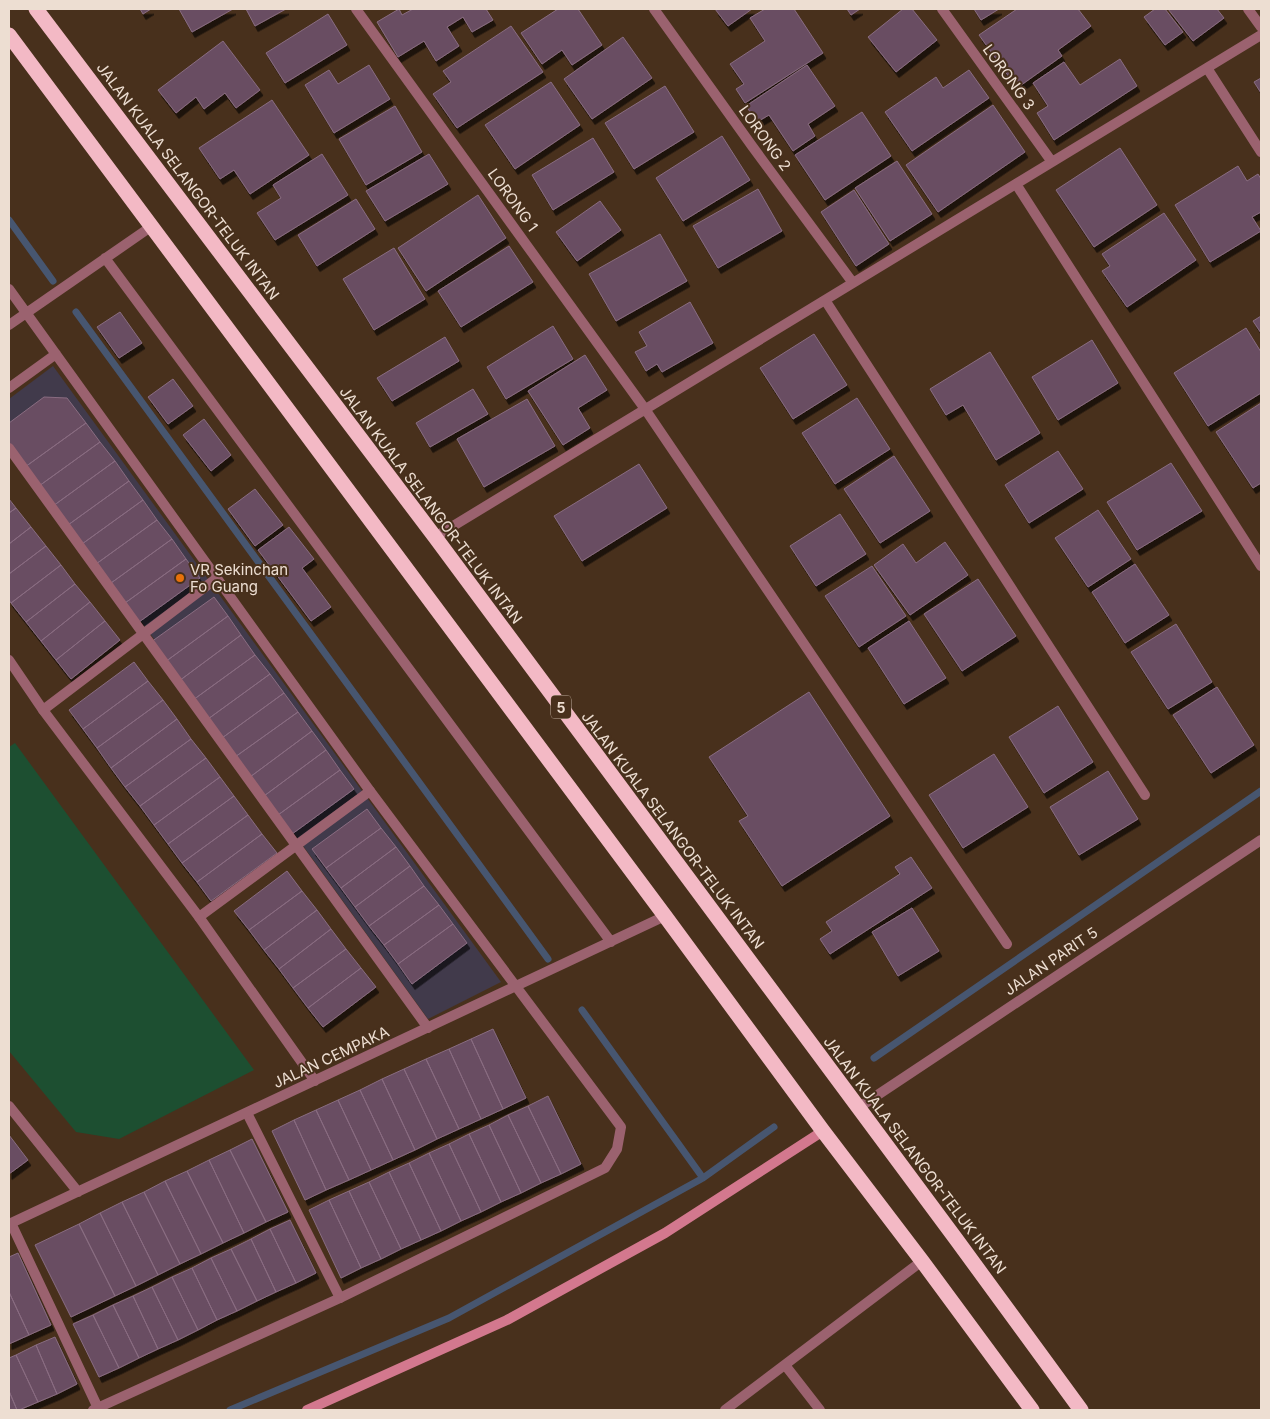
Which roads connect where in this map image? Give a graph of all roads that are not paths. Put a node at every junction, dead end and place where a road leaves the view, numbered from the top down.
1 (36, 9) edge
2 (356, 9) edge
3 (654, 9) edge
4 (942, 9) edge
5 (1248, 9) edge
6 (1261, 27) edge
7 (9, 35) edge
8 (1261, 35) edge
9 (1207, 68) junction
10 (1261, 152) edge
11 (1052, 162) junction
12 (1016, 184) junction
13 (152, 226) junction
14 (105, 258) junction
15 (853, 283) junction
16 (9, 289) edge
17 (825, 300) junction
18 (26, 313) junction
19 (9, 325) edge
20 (56, 354) junction
21 (9, 388) edge
22 (645, 409) junction
23 (9, 448) edge
24 (435, 537) junction
25 (1261, 566) edge
26 (217, 578) junction
27 (143, 634) junction
28 (9, 660) edge
29 (43, 710) junction
30 (370, 791) junction
31 (1146, 795) dead end
32 (1261, 840) edge
33 (296, 846) junction
34 (665, 916) junction
35 (199, 917) junction
36 (612, 942) junction
37 (1006, 944) dead end
38 (515, 987) junction
39 (428, 1028) junction
40 (315, 1080) junction
41 (9, 1106) edge
42 (858, 1108) junction
43 (247, 1113) junction
44 (823, 1131) junction
45 (78, 1192) junction
46 (10, 1224) edge
47 (922, 1261) junction
48 (340, 1298) junction
49 (785, 1364) junction
50 (97, 1410) edge
51 (307, 1410) edge
52 (724, 1410) edge
53 (820, 1410) edge
54 (1032, 1410) edge
55 (1081, 1410) edge

1 - 24 highway, JALAN KUALA SELANGOR-TELUK INTAN / 5
2 - 22 street, LORONG 1
3 - 15 street, LORONG 2
4 - 11 street, LORONG 3
5 - 6 street
7 - 13 highway
8 - 9 street
9 - 10 street
9 - 11 street
11 - 12 street
12 - 15 street
12 - 25 street
13 - 14 street
13 - 34 highway
14 - 18 street
14 - 36 street
15 - 17 street
16 - 18 street
17 - 22 street
17 - 31 street
18 - 19 street
18 - 20 street
20 - 21 street
20 - 26 street
22 - 24 street
22 - 37 street, LORONG 1
23 - 27 street
24 - 42 highway, JALAN KUALA SELANGOR-TELUK INTAN / 5
26 - 27 street
26 - 30 street
27 - 29 street
27 - 33 street
28 - 29 street
29 - 35 street
30 - 33 street
30 - 38 street
32 - 42 street, JALAN PARIT 5
33 - 35 street
33 - 39 street
34 - 36 street, JALAN CEMPAKA
34 - 44 highway
35 - 40 street
36 - 38 street, JALAN CEMPAKA
38 - 39 street, JALAN CEMPAKA
38 - 48 street
39 - 40 street, JALAN CEMPAKA
40 - 43 street, JALAN CEMPAKA
41 - 45 street
42 - 55 highway, JALAN KUALA SELANGOR-TELUK INTAN / 5
43 - 45 street, JALAN CEMPAKA
43 - 48 street
44 - 47 highway
44 - 51 street
45 - 46 street, JALAN CEMPAKA
46 - 50 street
47 - 49 street
47 - 54 highway
48 - 50 street
49 - 52 street
49 - 53 street

